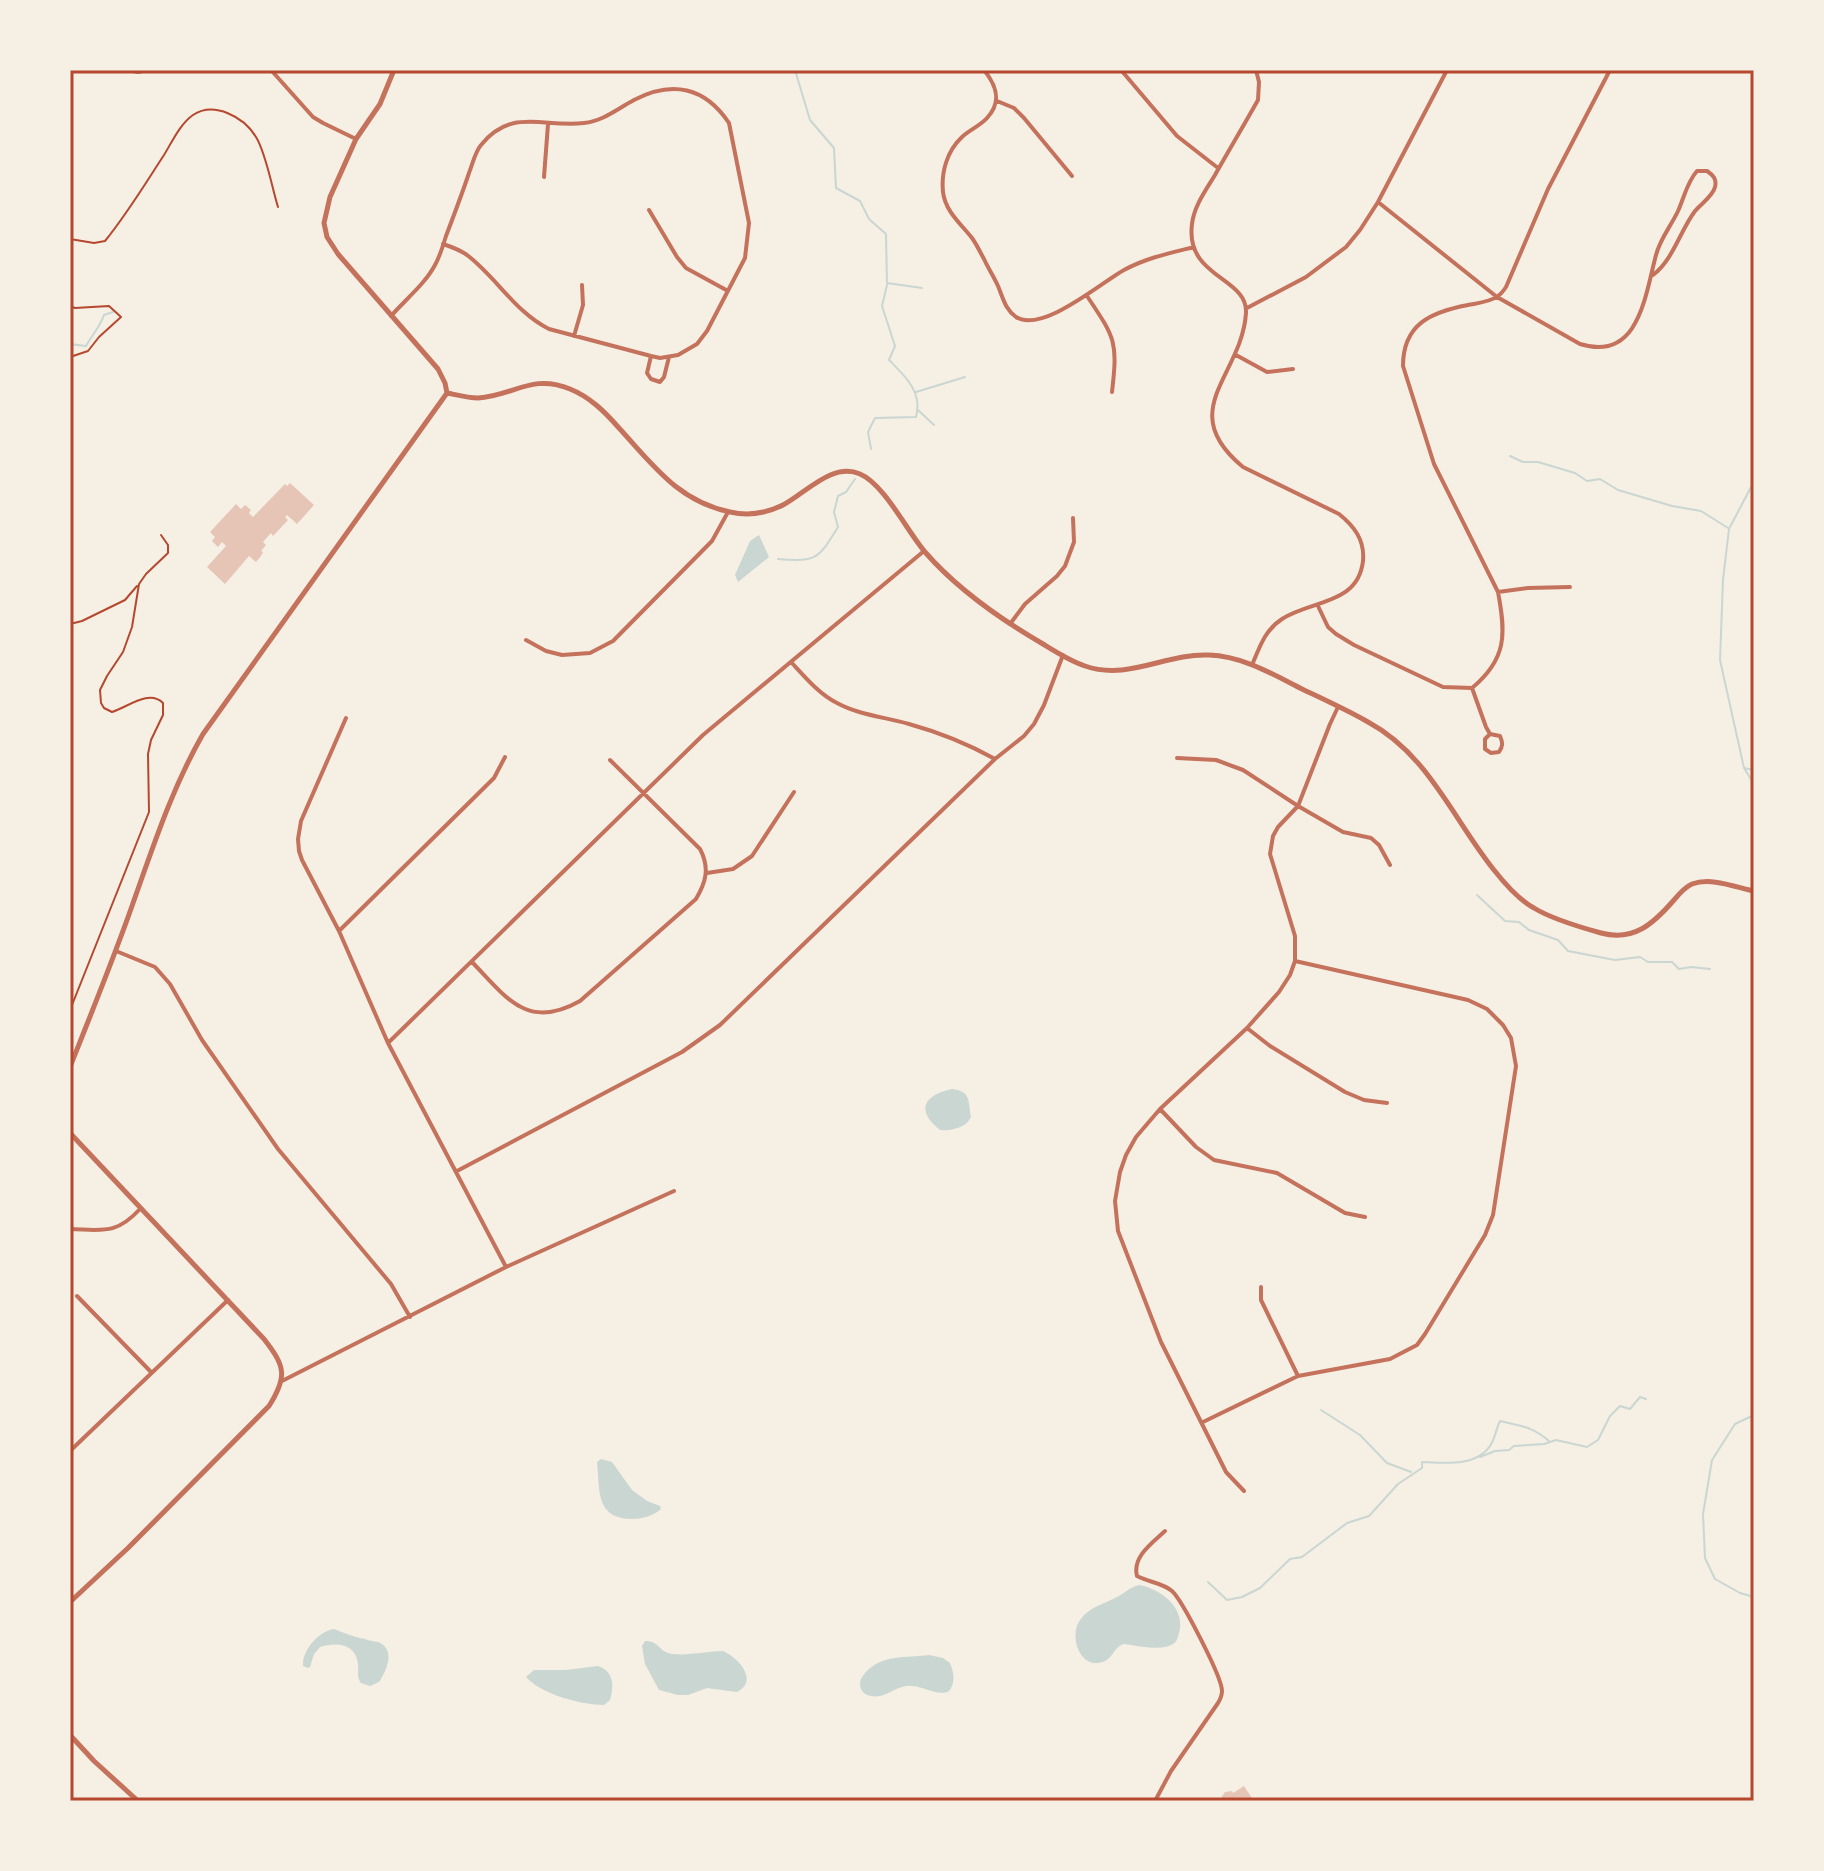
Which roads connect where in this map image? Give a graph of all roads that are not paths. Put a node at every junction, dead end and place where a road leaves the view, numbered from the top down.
1 (128, 70) edge
2 (147, 70) edge
3 (271, 70) edge
4 (394, 70) edge
5 (984, 70) edge
6 (1121, 70) edge
7 (1256, 70) edge
8 (1447, 70) edge
9 (1610, 70) edge
10 (997, 101) junction
11 (548, 124) junction
12 (356, 139) junction
13 (1218, 168) junction
14 (1072, 176) dead end
15 (544, 177) dead end
16 (1378, 202) junction
17 (649, 210) dead end
18 (443, 244) junction
19 (1194, 247) junction
20 (1653, 275) junction
21 (582, 285) dead end
22 (728, 291) junction
23 (1087, 296) junction
24 (1497, 297) junction
25 (1247, 308) junction
26 (391, 316) junction
27 (574, 336) junction
28 (1236, 355) junction
29 (651, 356) junction
30 (669, 357) junction
31 (1293, 369) dead end
32 (1112, 392) dead end
33 (447, 393) junction
34 (728, 512) junction
35 (1073, 518) dead end
36 (924, 551) junction
37 (1570, 587) dead end
38 (1498, 592) junction
39 (1318, 606) junction
40 (1010, 624) junction
41 (526, 640) dead end
42 (1063, 655) junction
43 (791, 662) junction
44 (1252, 665) junction
45 (1472, 688) junction
46 (1338, 707) junction
47 (346, 718) dead end
48 (1490, 734) junction
49 (505, 757) dead end
50 (1177, 758) dead end
51 (995, 759) junction
52 (610, 760) dead end
53 (644, 792) junction
54 (794, 792) dead end
55 (1298, 806) junction
56 (1390, 865) dead end
57 (707, 873) junction
58 (1754, 891) edge
59 (339, 931) junction
60 (116, 951) junction
61 (1295, 961) junction
62 (472, 962) junction
63 (1247, 1028) junction
64 (388, 1043) junction
65 (70, 1067) edge
66 (1387, 1103) dead end
67 (1160, 1109) junction
68 (70, 1133) edge
69 (457, 1171) junction
70 (674, 1191) dead end
71 (140, 1209) junction
72 (1365, 1217) dead end
73 (70, 1229) edge
74 (506, 1267) junction
75 (1261, 1287) dead end
76 (77, 1296) dead end
77 (228, 1300) junction
78 (410, 1317) junction
79 (151, 1372) junction
80 (1298, 1376) junction
81 (282, 1381) junction
82 (1203, 1422) junction
83 (70, 1451) edge
84 (1244, 1491) dead end
85 (1165, 1531) dead end
86 (70, 1602) edge
87 (70, 1735) edge
88 (138, 1801) edge
89 (1155, 1801) edge

1 - 2 street
3 - 12 street
4 - 12 street
5 - 10 street
6 - 13 street
7 - 13 street
8 - 16 street
9 - 24 street
10 - 14 street
10 - 23 street
11 - 15 street
11 - 18 street
11 - 22 street
12 - 26 street
13 - 19 street
16 - 24 street
16 - 25 street
17 - 22 street
18 - 26 street
18 - 27 street
19 - 23 street
19 - 25 street
20 - 20 street
20 - 24 street
21 - 27 street
22 - 30 street
23 - 32 street
24 - 38 street
25 - 28 street
26 - 33 street
27 - 29 street
28 - 31 street
28 - 39 street
29 - 30 street
29 - 30 street
33 - 34 street
33 - 60 street
34 - 36 street
34 - 41 street
35 - 40 street
36 - 40 street
36 - 43 street
37 - 38 street
38 - 45 street
39 - 44 street
39 - 45 street
40 - 42 street
42 - 44 street
42 - 51 street
43 - 51 street
43 - 53 street
44 - 46 street
45 - 48 street
46 - 55 street
46 - 58 street
47 - 59 street
48 - 48 street
49 - 59 street
50 - 55 street
51 - 69 street
52 - 53 street
53 - 57 street
53 - 62 street
54 - 57 street
55 - 56 street
55 - 61 street
57 - 62 street
59 - 64 street
60 - 65 street
60 - 78 street
61 - 63 street
61 - 80 street
62 - 64 street
63 - 66 street
63 - 67 street
64 - 69 street
67 - 72 street
67 - 82 street
68 - 71 street
69 - 74 street
70 - 74 street
71 - 73 street
71 - 77 street
74 - 78 street
75 - 80 street
76 - 79 street
77 - 79 street
77 - 81 street
78 - 81 street
79 - 83 street
80 - 82 street
81 - 86 street
82 - 84 street
85 - 89 street
87 - 88 street

